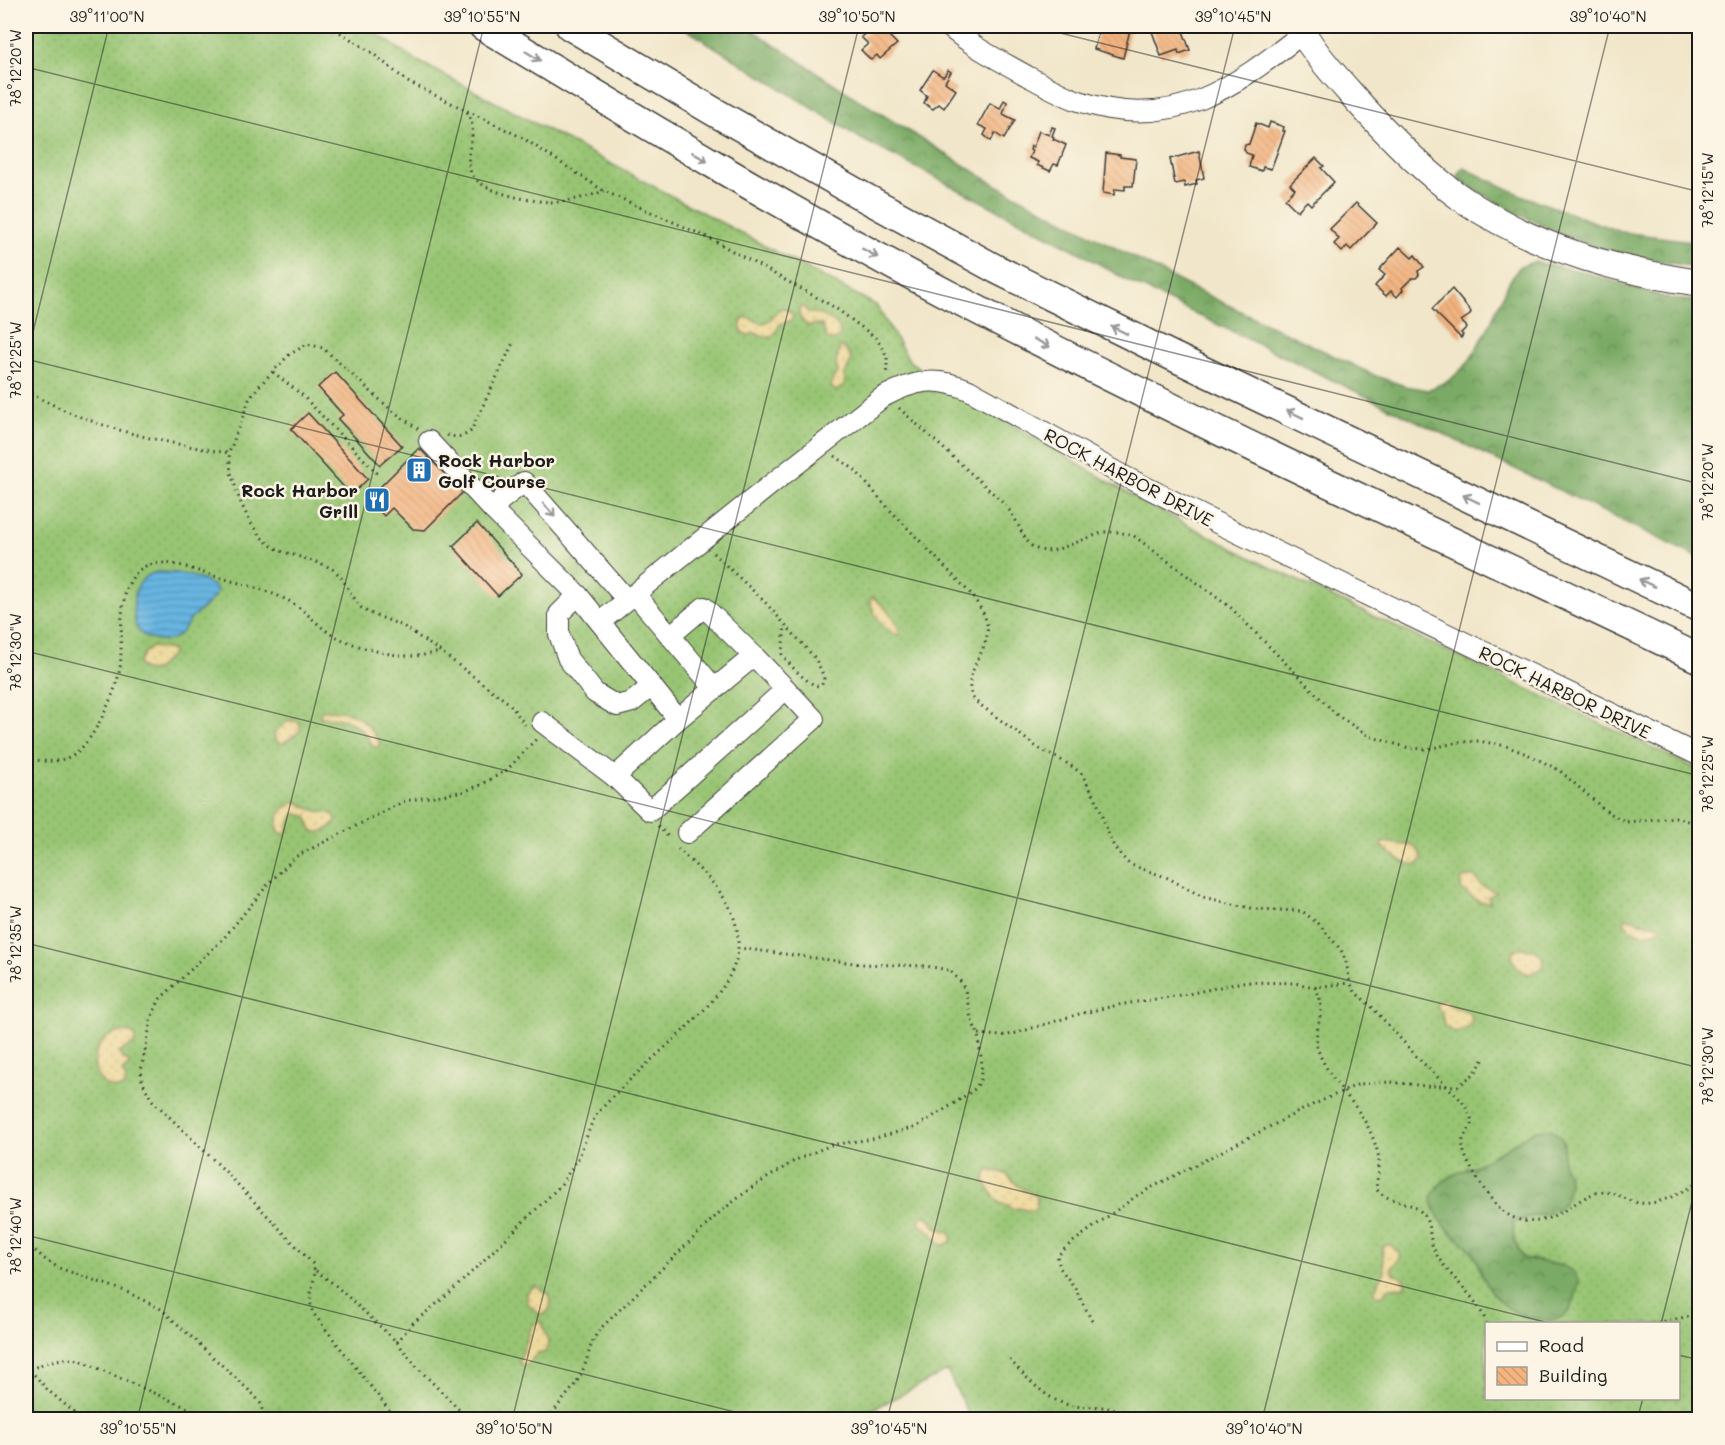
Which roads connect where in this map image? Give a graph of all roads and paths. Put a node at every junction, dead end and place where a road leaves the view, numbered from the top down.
1 (330, 26) edge
2 (483, 26) edge
3 (570, 26) edge
4 (948, 26) edge
5 (1301, 29) edge
6 (466, 110) junction
7 (604, 190) junction
8 (1700, 283) edge
9 (513, 343) dead end
10 (273, 372) junction
11 (26, 390) edge
12 (883, 397) junction
13 (427, 433) junction
14 (817, 448) junction
15 (229, 453) junction
16 (380, 476) dead end
17 (493, 510) junction
18 (700, 540) junction
19 (579, 594) junction
20 (631, 597) junction
21 (1700, 608) edge
22 (600, 622) junction
23 (785, 626) junction
24 (670, 636) junction
25 (441, 652) junction
26 (754, 656) junction
27 (1700, 659) edge
28 (652, 686) junction
29 (715, 689) junction
30 (786, 689) junction
31 (678, 719) junction
32 (538, 729) junction
33 (1700, 756) edge
34 (26, 758) edge
35 (615, 777) junction
36 (650, 819) dead end
37 (1700, 825) edge
38 (687, 833) dead end
39 (739, 948) junction
40 (1350, 983) junction
41 (1314, 987) junction
42 (978, 1034) junction
43 (1485, 1058) dead end
44 (1449, 1087) junction
45 (1343, 1091) junction
46 (1700, 1182) edge
47 (26, 1243) edge
48 (316, 1271) junction
49 (1700, 1314) edge
50 (1092, 1321) dead end
51 (1487, 1322) edge
52 (1657, 1322) edge
53 (398, 1342) junction
54 (1010, 1360) dead end
55 (26, 1366) edge
56 (30, 1370) junction
57 (83, 1419) edge
58 (215, 1419) edge
59 (264, 1419) edge
60 (397, 1419) edge
61 (469, 1419) edge
62 (550, 1419) edge
63 (1137, 1419) edge

1 - 6 path
2 -> 27 highway
21 -> 3 highway
4 - 5 street
5 - 8 main road
6 - 7 path
6 - 7 path
7 - 12 path
9 - 13 path
10 - 13 path
10 - 15 path
10 - 16 path
11 - 15 path
12 - 14 street, ROCK HARBOR DRIVE
12 - 33 street, ROCK HARBOR DRIVE
12 - 37 path
13 - 17 street
14 - 18 street, ROCK HARBOR DRIVE
14 - 40 path
15 - 25 path
17 - 19 street
17 -> 20 street
18 - 20 street, ROCK HARBOR DRIVE
18 - 23 path
19 - 22 street
19 - 28 street
20 - 22 street, ROCK HARBOR DRIVE
20 - 24 street
22 - 28 street
23 - 23 path
24 - 26 street
24 - 29 street
25 - 32 path
25 - 34 path
26 - 29 street
26 - 30 street
28 - 31 street
29 - 31 street
30 - 35 street
30 - 38 street
31 - 35 street
32 - 35 street
32 - 48 path
36 - 39 path
39 - 42 path
39 - 53 path
40 - 41 path
40 - 44 path
41 - 42 path
41 - 45 path
42 - 62 path
43 - 44 path
44 - 45 path
44 - 46 path
45 - 50 path
45 - 51 path
47 - 59 path
48 - 53 path
48 - 60 path
49 - 52 path
53 - 61 path
54 - 63 path
55 - 56 path
56 - 57 path
56 - 58 path

